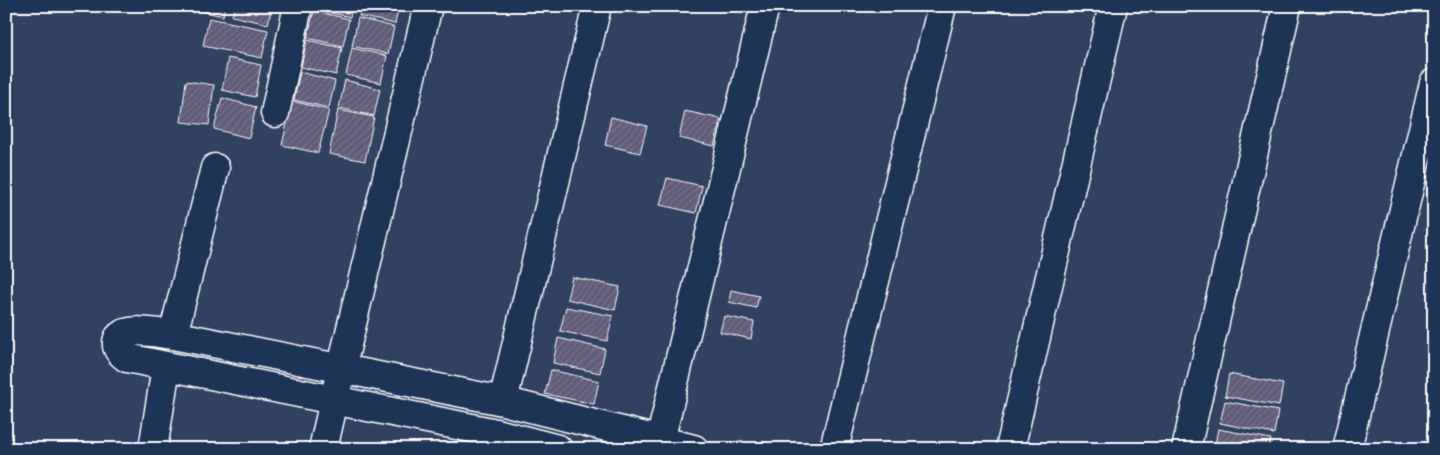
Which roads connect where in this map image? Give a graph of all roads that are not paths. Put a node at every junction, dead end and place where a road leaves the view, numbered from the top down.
1 (298, 6) edge
2 (428, 6) edge
3 (597, 6) edge
4 (765, 6) edge
5 (942, 6) edge
6 (1113, 6) edge
7 (1287, 6) edge
8 (1434, 83) edge
9 (275, 113) dead end
10 (215, 168) dead end
11 (173, 335) junction
12 (166, 367) junction
13 (340, 370) junction
14 (334, 402) junction
15 (503, 402) junction
16 (495, 441) edge
17 (660, 441) junction
18 (153, 449) edge
19 (323, 449) edge
20 (558, 449) edge
21 (694, 449) edge
22 (834, 449) edge
23 (1010, 449) edge
24 (1186, 449) edge
25 (1347, 449) edge

1 - 9 street
2 - 13 street
3 - 15 street
4 - 17 street
5 - 22 street
6 - 23 street
7 - 24 street
8 - 25 street
10 - 11 street
11 - 12 street
11 - 13 street
12 - 14 street
12 - 18 street
13 - 14 street
13 - 15 street
14 - 16 street
14 - 19 street
15 - 17 street
16 - 20 street
17 - 21 street

